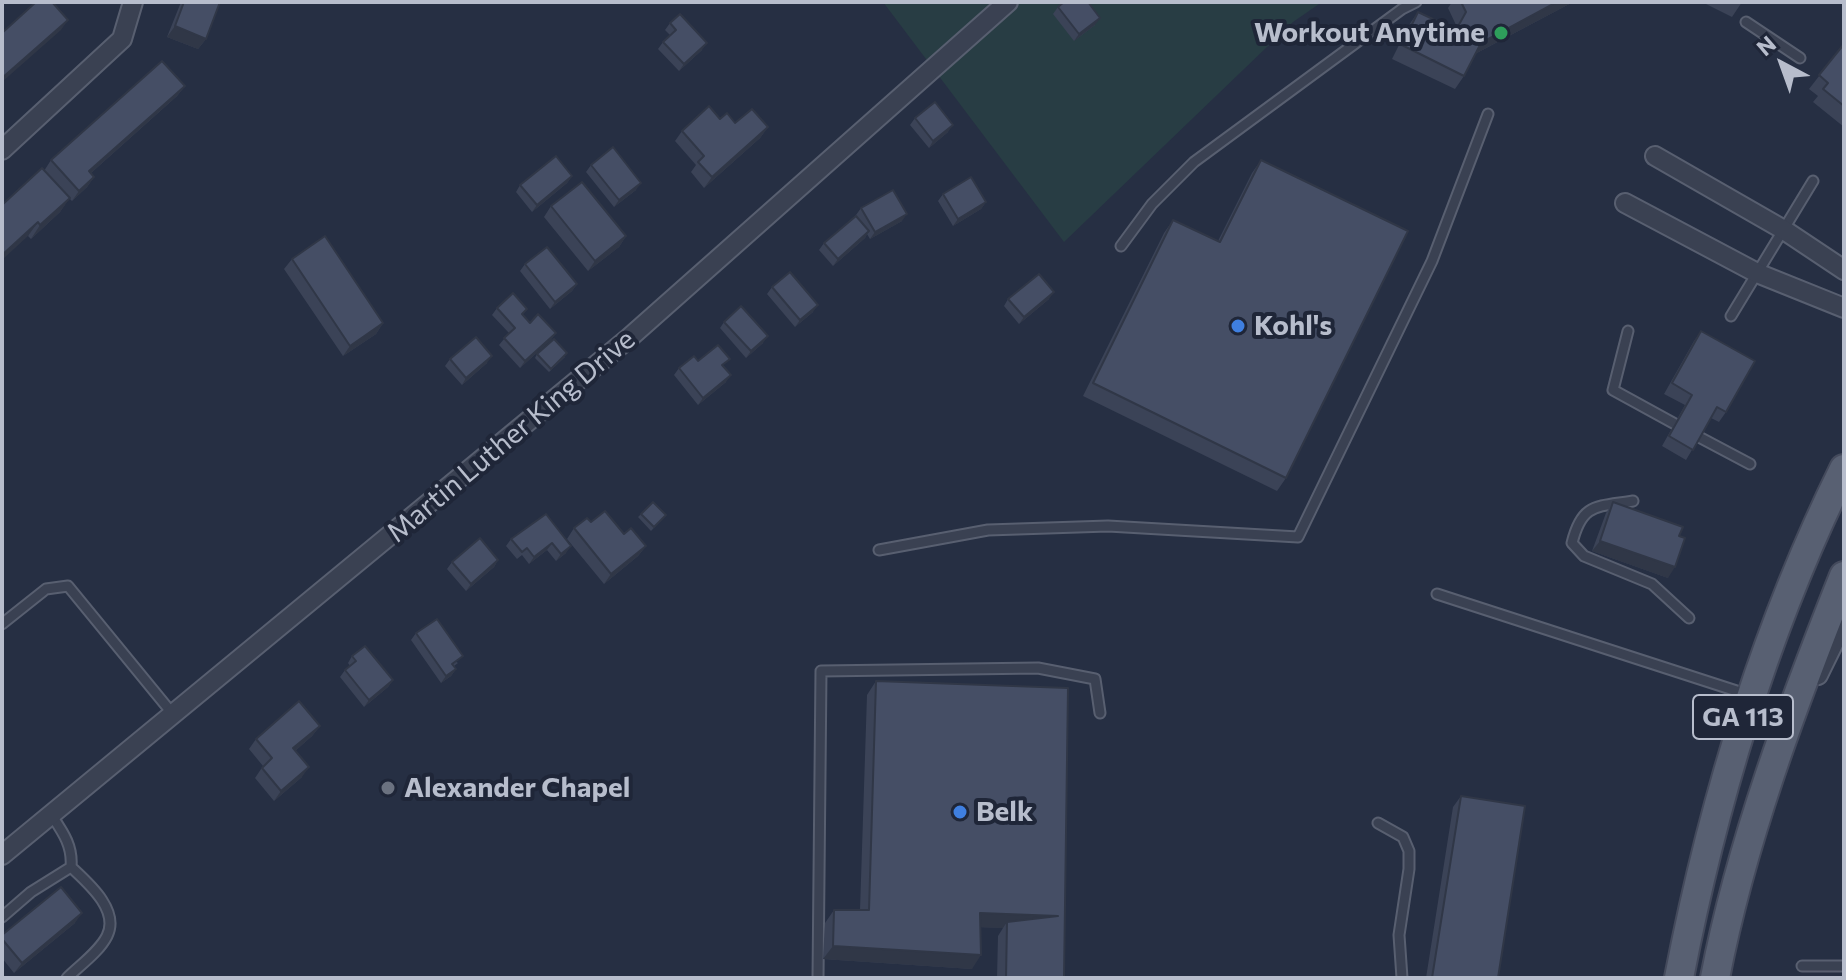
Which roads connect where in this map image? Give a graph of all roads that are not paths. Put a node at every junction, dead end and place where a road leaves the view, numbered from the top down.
1 (133, 2) edge
2 (1008, 2) edge
3 (1416, 2) edge
4 (1746, 22) dead end
5 (1800, 58) dead end
6 (1488, 114) dead end
7 (2, 150) edge
8 (1655, 156) dead end
9 (1813, 181) dead end
10 (1625, 203) dead end
11 (1784, 230) junction
12 (1121, 246) dead end
13 (1844, 270) edge
14 (1757, 273) junction
15 (1844, 308) edge
16 (1731, 316) dead end
17 (1628, 331) dead end
18 (1675, 424) edge
19 (1699, 437) edge
20 (1750, 464) dead end
21 (1844, 469) edge
22 (1633, 501) dead end
23 (879, 550) dead end
24 (1844, 576) edge
25 (1437, 594) dead end
26 (1689, 618) dead end
27 (1844, 622) edge
28 (2, 624) edge
29 (1750, 696) junction
30 (1793, 709) junction
31 (172, 713) junction
32 (1100, 713) dead end
33 (50, 813) junction
34 (1378, 823) dead end
35 (2, 855) edge
36 (71, 867) junction
37 (2, 917) edge
38 (1802, 966) dead end
39 (1844, 966) edge
40 (67, 978) edge
41 (818, 978) edge
42 (1402, 978) edge
43 (1679, 978) edge
44 (1715, 978) edge

1 - 7 street
2 - 31 street, Martin Luther King Drive
3 - 12 lane
4 - 5 lane
6 - 23 lane
8 - 11 street
9 - 11 lane
10 - 14 street
11 - 13 street
11 - 14 lane
14 - 15 street
14 - 16 lane
17 - 18 lane
19 - 20 lane
21 - 29 main road, GA 113
22 - 26 lane
24 - 30 main road, GA 113
25 - 29 lane
27 - 30 street
28 - 31 lane
29 - 43 main road, GA 113
30 - 44 main road, GA 113
31 - 33 street, Martin Luther King Drive
32 - 41 lane
33 - 35 street, Martin Luther King Drive
33 - 36 lane
34 - 42 lane
36 - 37 lane
36 - 40 lane
38 - 39 lane

